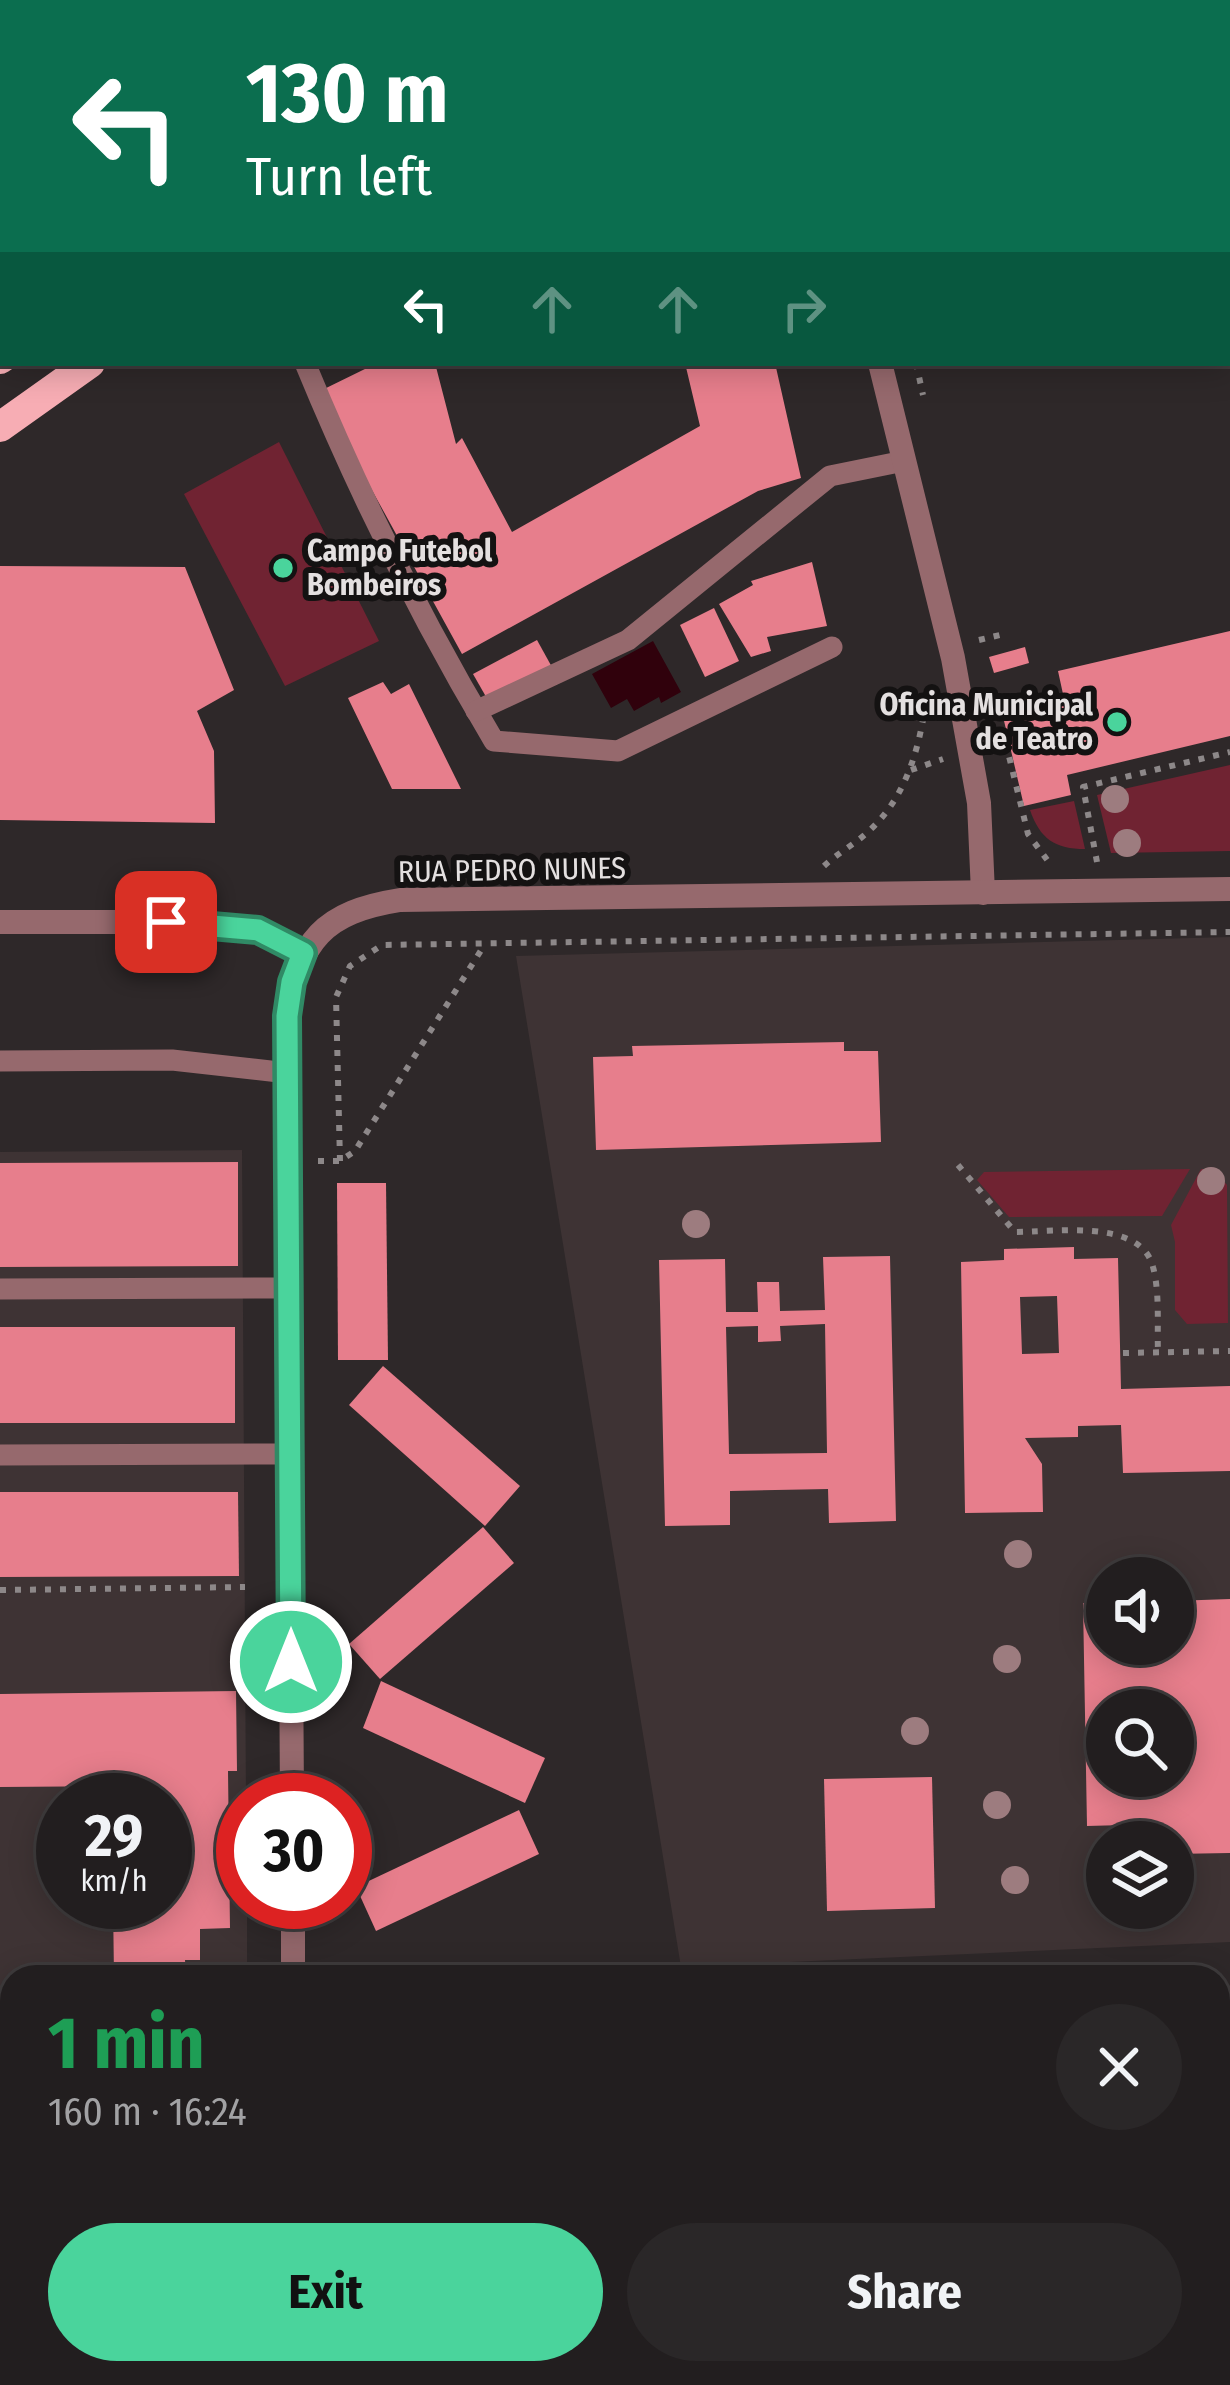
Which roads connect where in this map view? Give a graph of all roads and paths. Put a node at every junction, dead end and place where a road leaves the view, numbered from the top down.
1 (86, 366) edge
2 (305, 366) edge
3 (881, 366) edge
4 (0, 427) edge
5 (904, 461) junction
6 (1000, 635) dead end
7 (979, 640) dead end
8 (832, 647) dead end
9 (476, 711) junction
10 (1006, 748) dead end
11 (1230, 752) edge
12 (951, 758) dead end
13 (1085, 866) dead end
14 (1056, 870) dead end
15 (816, 874) dead end
16 (1230, 889) edge
17 (983, 893) junction
18 (0, 922) edge
19 (1230, 932) edge
20 (485, 944) junction
21 (303, 953) junction
22 (0, 1061) edge
23 (288, 1073) junction
24 (958, 1165) dead end
25 (289, 1288) junction
26 (0, 1289) edge
27 (1230, 1351) edge
28 (1158, 1353) junction
29 (1123, 1354) dead end
30 (290, 1454) junction
31 (0, 1455) edge
32 (244, 1587) dead end
33 (0, 1590) edge
34 (292, 1773) edge
35 (292, 1929) edge
36 (293, 1965) edge

1 - 4 main road
2 - 9 lane
3 - 5 street
5 - 9 lane
5 - 17 street
6 - 7 path
8 - 9 lane
10 - 14 path
11 - 13 path
12 - 15 path
16 - 17 street, RUA PEDRO NUNES
17 - 21 street, RUA PEDRO NUNES
18 - 21 street
19 - 20 path
20 - 20 path
21 - 23 street
22 - 23 lane
23 - 25 street
24 - 28 path
25 - 26 lane
25 - 30 street
27 - 28 path
28 - 29 path
30 - 31 lane
30 - 34 street
32 - 33 path
35 - 36 street

